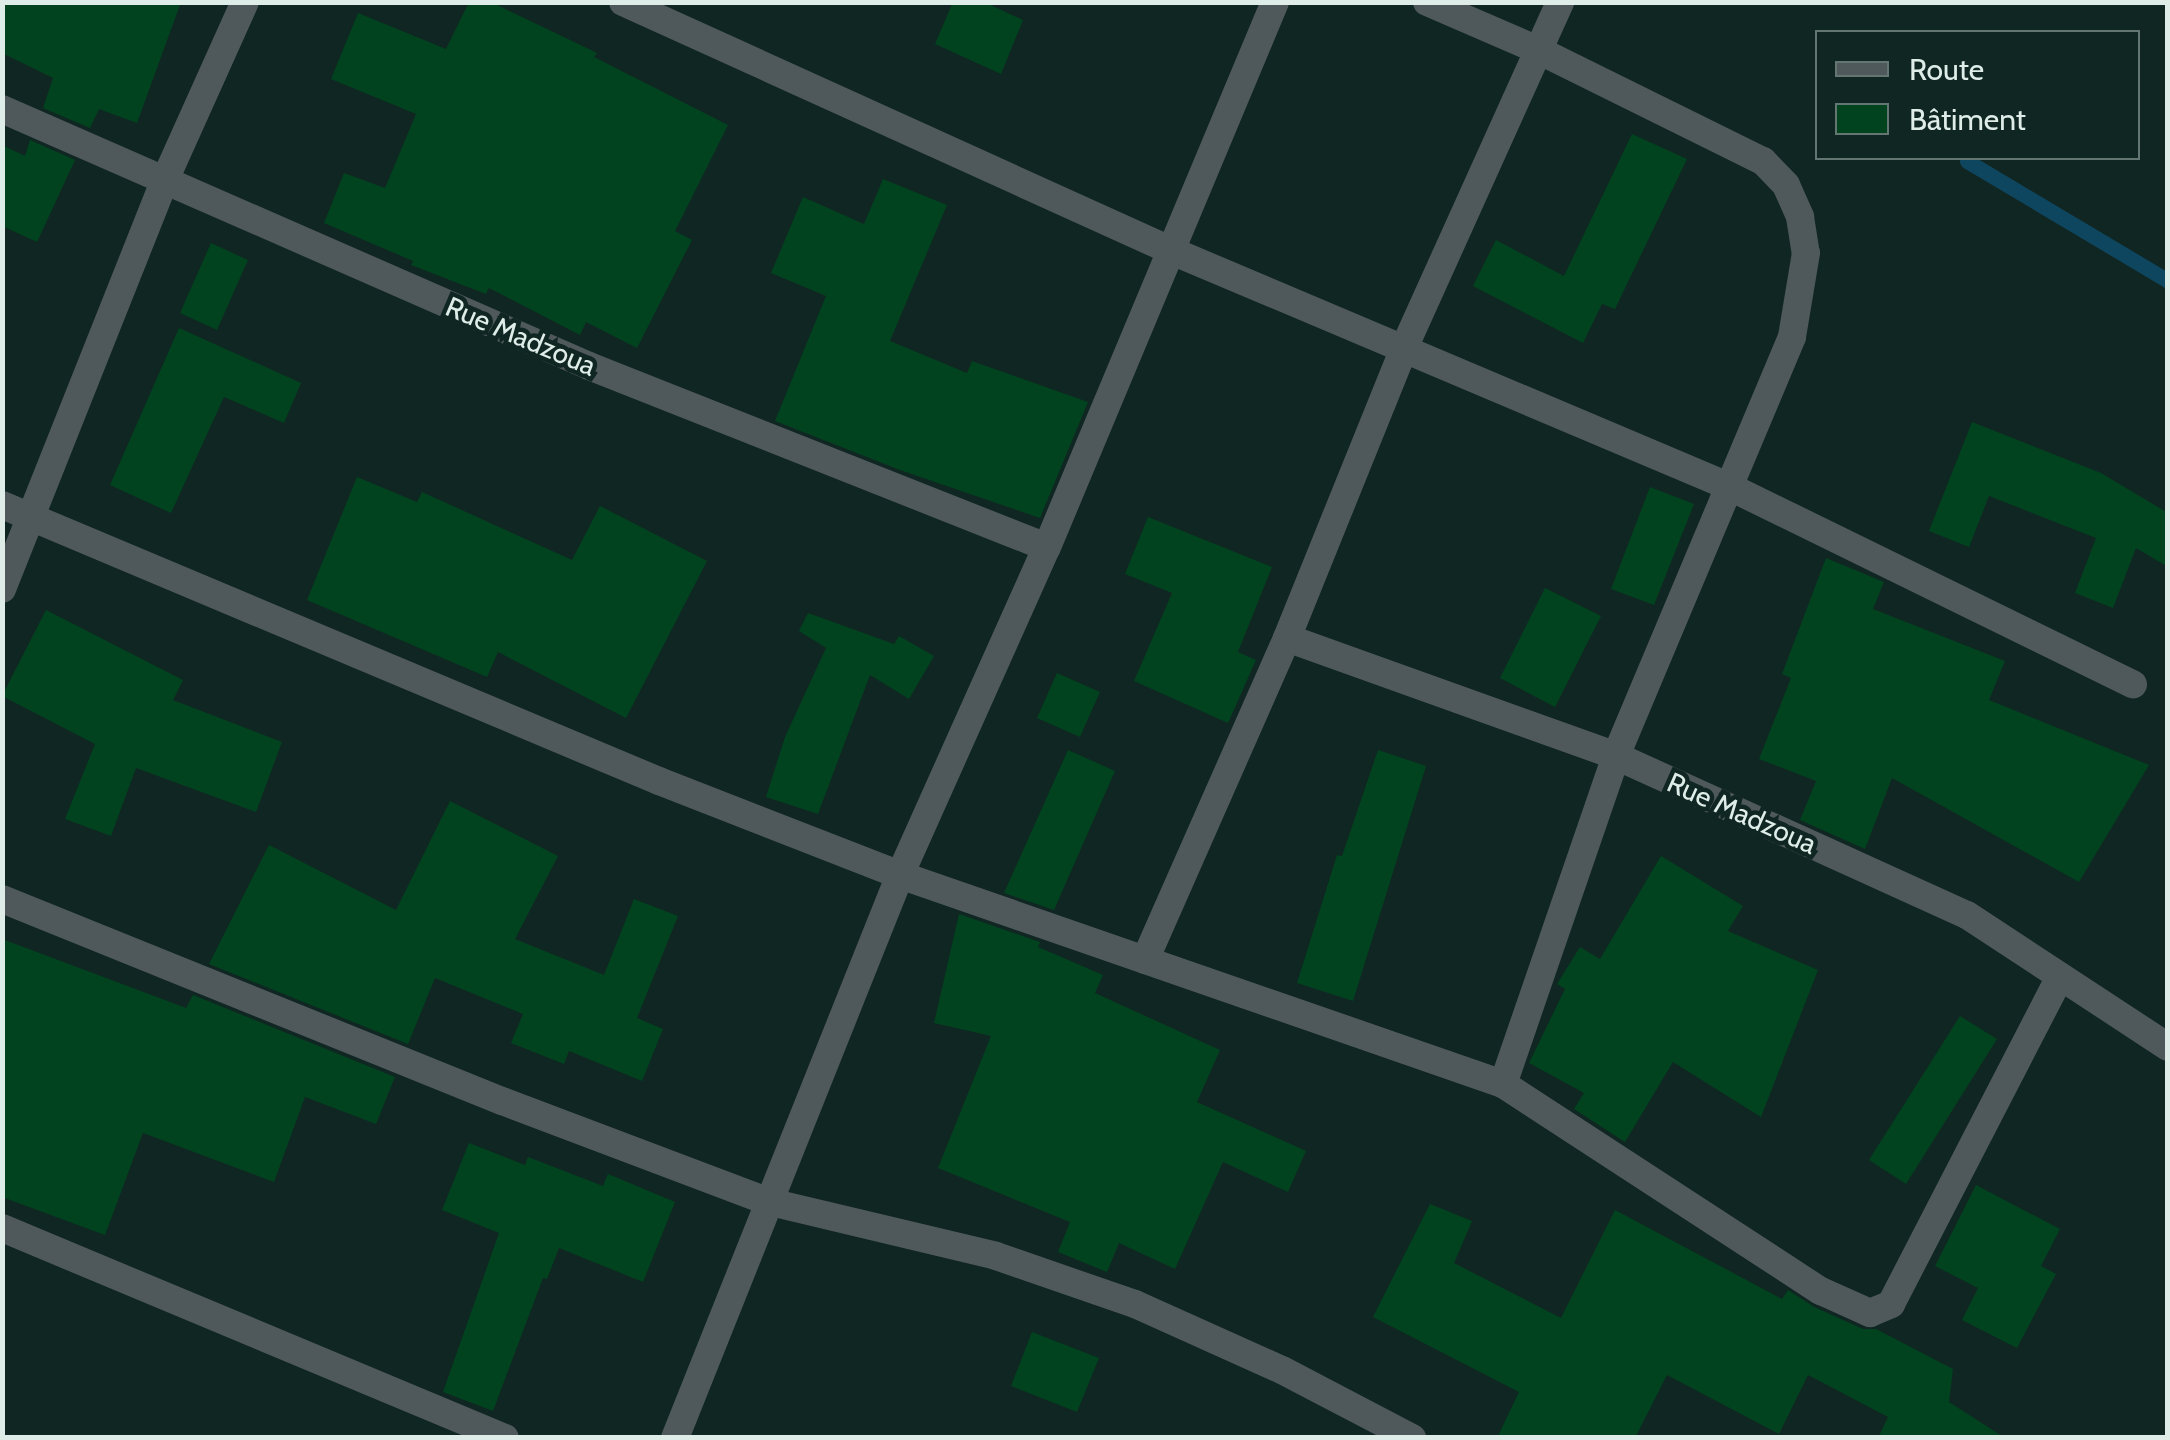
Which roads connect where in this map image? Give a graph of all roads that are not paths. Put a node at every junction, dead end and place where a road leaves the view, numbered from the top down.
1 (244, 2) edge
2 (623, 2) edge
3 (1275, 2) edge
4 (1427, 2) edge
5 (1560, 2) edge
6 (1540, 51) junction
7 (2, 109) edge
8 (164, 182) junction
9 (1172, 251) junction
10 (1404, 348) junction
11 (1728, 486) junction
12 (2, 505) edge
13 (33, 519) junction
14 (1047, 547) junction
15 (2, 589) edge
16 (1287, 638) junction
17 (2133, 684) dead end
18 (1616, 756) junction
19 (900, 874) junction
20 (2, 899) edge
21 (1145, 960) junction
22 (2058, 979) junction
23 (2168, 1048) edge
24 (1503, 1084) junction
25 (766, 1201) junction
26 (2, 1228) edge
27 (506, 1438) edge
28 (675, 1438) edge
29 (1412, 1438) edge

1 - 8 street
2 - 9 street
3 - 9 street
4 - 6 street
5 - 6 street
6 - 10 street
6 - 11 street
7 - 8 street, Rue Madzoua
8 - 13 street
8 - 14 street, Rue Madzoua
9 - 10 street
9 - 14 street
10 - 11 street
10 - 16 street
11 - 17 street
11 - 18 street
12 - 13 street
13 - 15 street
13 - 19 street
14 - 19 street
16 - 18 street, Rue Madzoua
16 - 21 street
18 - 22 street, Rue Madzoua
18 - 24 street
19 - 21 street
19 - 25 street
20 - 25 street
21 - 24 street
22 - 23 street, Rue Madzoua
22 - 24 street
25 - 28 street
25 - 29 street
26 - 27 street

